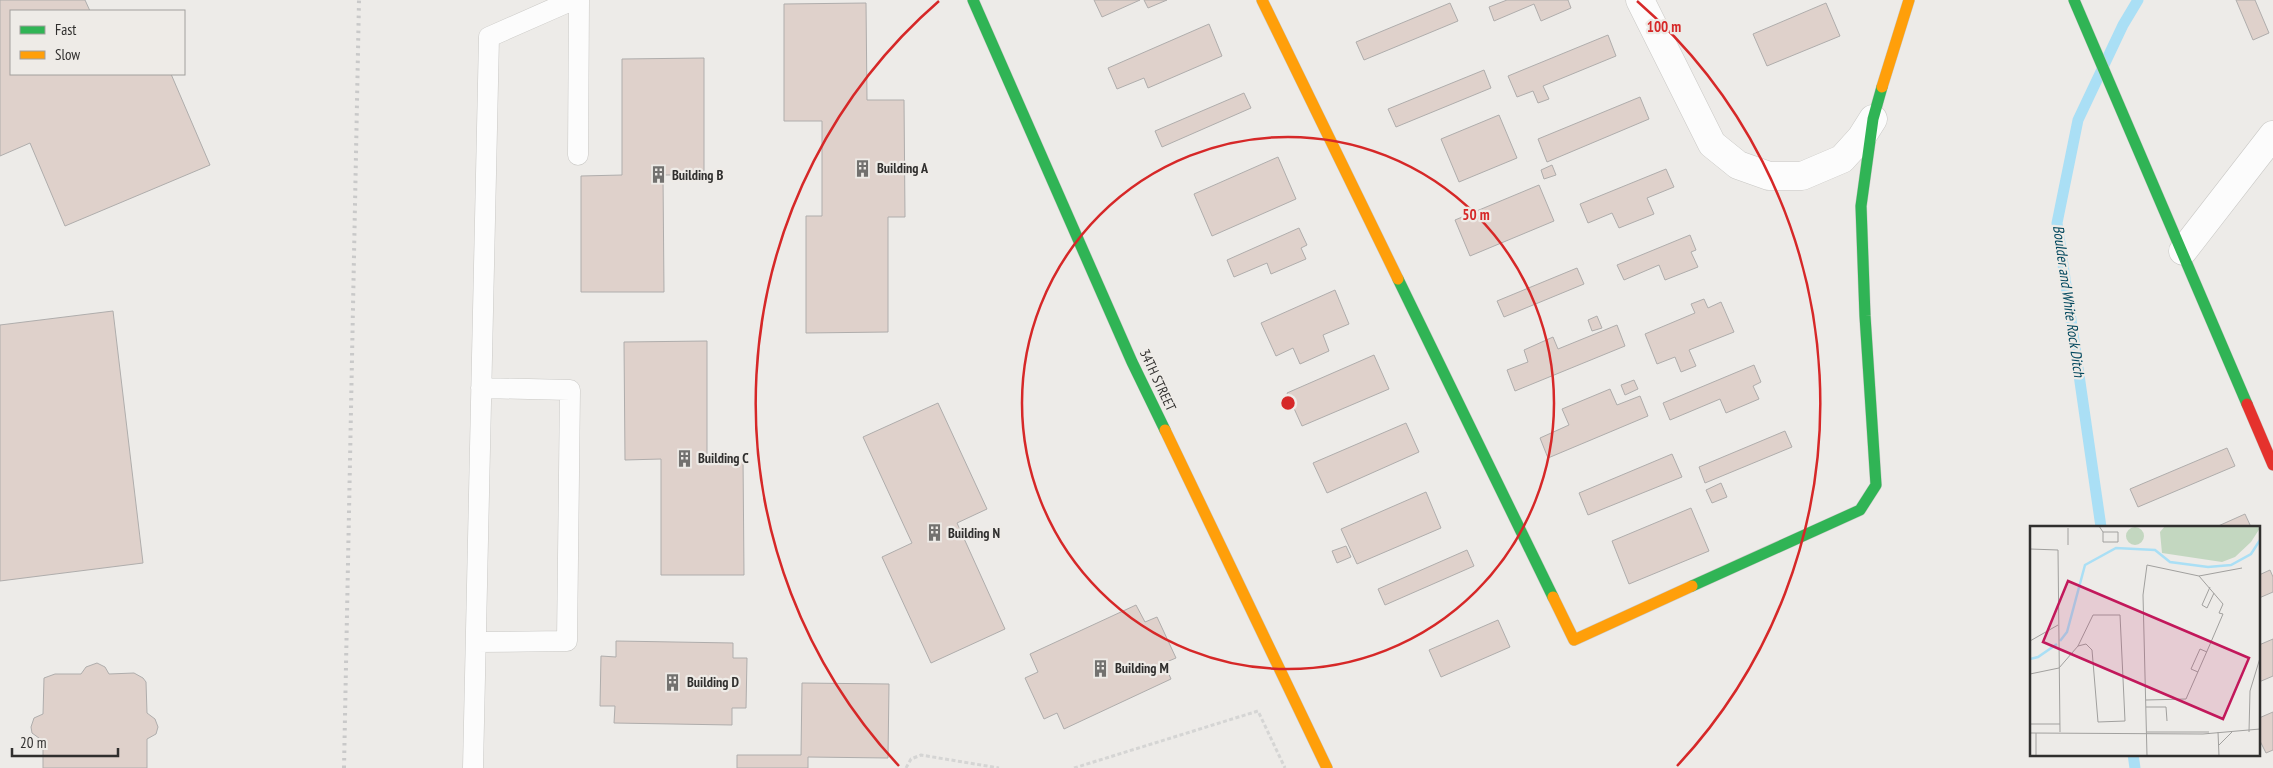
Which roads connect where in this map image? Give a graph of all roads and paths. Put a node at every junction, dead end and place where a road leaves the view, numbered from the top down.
1 (573, 0) edge
2 (580, 0) edge
3 (972, 0) edge
4 (1262, 0) edge
5 (1640, 0) edge
6 (1909, 0) edge
7 (2074, 0) edge
8 (1873, 119) junction
9 (2273, 135) edge
10 (578, 155) dead end
11 (2184, 251) junction
12 (481, 388) junction
13 (2273, 465) edge
14 (476, 642) junction
15 (1087, 766) edge
16 (473, 768) edge
17 (906, 768) edge
18 (999, 768) edge
19 (1074, 768) edge
20 (1285, 768) edge
21 (1327, 768) edge

1 - 12 lane
2 - 10 lane
3 - 21 street, 34TH STREET
4 - 8 street
5 - 8 street
6 - 8 street
7 - 11 street
9 - 11 street
11 - 13 street
12 - 14 lane
12 - 14 lane
14 - 16 lane
15 - 19 path
15 - 20 path
17 - 18 path

